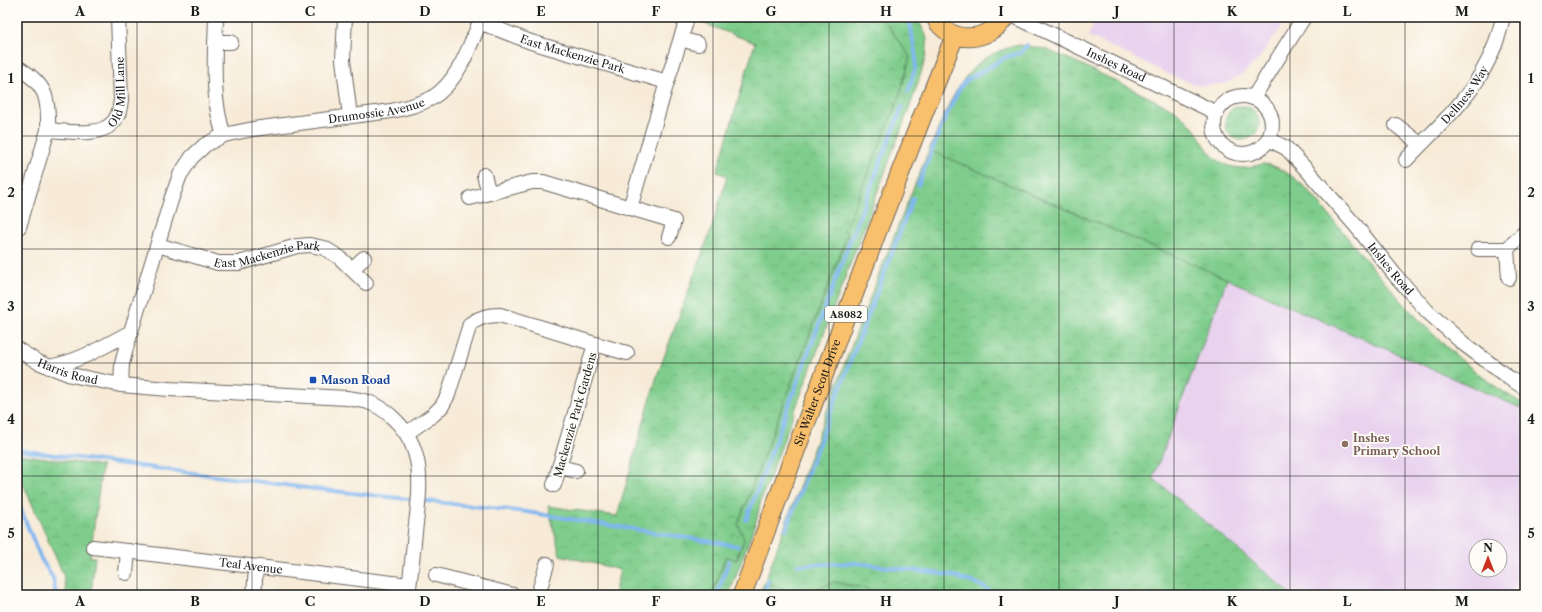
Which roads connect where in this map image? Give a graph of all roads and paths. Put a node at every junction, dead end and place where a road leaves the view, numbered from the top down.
1 (118, 17) edge
2 (216, 17) edge
3 (345, 17) edge
4 (935, 17) edge
5 (1005, 17) edge
6 (1016, 17) edge
7 (1304, 17) edge
8 (1503, 17) edge
9 (480, 19) edge
10 (686, 22) dead end
11 (955, 35) junction
12 (681, 39) junction
13 (215, 42) junction
14 (231, 42) dead end
15 (698, 44) dead end
16 (17, 67) edge
17 (667, 82) junction
18 (1253, 98) junction
19 (1217, 113) junction
20 (350, 116) junction
21 (1396, 125) dead end
22 (48, 130) junction
23 (224, 135) junction
24 (1268, 138) junction
25 (1420, 144) junction
26 (1406, 160) dead end
27 (484, 175) dead end
28 (488, 193) junction
29 (22, 196) edge
30 (470, 198) dead end
31 (630, 208) junction
32 (19, 226) dead end
33 (1525, 232) edge
34 (669, 237) dead end
35 (158, 245) junction
36 (1478, 249) dead end
37 (1507, 249) junction
38 (364, 258) dead end
39 (352, 269) junction
40 (1509, 278) dead end
41 (366, 283) dead end
42 (131, 332) junction
43 (595, 344) junction
44 (17, 349) edge
45 (627, 353) dead end
46 (49, 366) junction
47 (121, 385) junction
48 (1525, 388) edge
49 (407, 433) junction
50 (560, 467) junction
51 (576, 471) dead end
52 (554, 485) dead end
53 (93, 547) dead end
54 (128, 551) junction
55 (547, 564) dead end
56 (256, 567) junction
57 (126, 573) dead end
58 (436, 575) dead end
59 (408, 590) edge
60 (254, 595) edge
61 (513, 595) edge
62 (538, 595) edge
63 (742, 595) edge

1 - 22 street, Old Mill Lane
2 - 13 street
3 - 20 street
4 - 11 main road
5 - 11 main road
6 - 19 street, Inshes Road
7 - 18 street
8 - 25 street, Dellness Way
9 - 17 street, East Mackenzie Park
9 - 20 street, Drumossie Avenue
10 - 12 street
11 - 63 main road, Sir Walter Scott Drive / A8082
12 - 15 street
12 - 17 street
13 - 14 street
13 - 23 street
16 - 22 street
17 - 31 street
18 - 19 street
18 - 24 street
19 - 24 street
20 - 23 street, Drumossie Avenue
21 - 25 street
22 - 29 street
23 - 35 street, Drumossie Avenue
24 - 48 street, Inshes Road
25 - 26 street, Dellness Way
27 - 28 street
28 - 30 street
28 - 31 street
29 - 32 street
31 - 34 street
33 - 37 street
35 - 39 street, East Mackenzie Park
35 - 42 street, Drumossie Avenue
36 - 37 street
37 - 40 street
38 - 39 street
39 - 41 street, East Mackenzie Park
42 - 46 street
42 - 47 street, Drumossie Avenue
43 - 45 street
43 - 49 street, Mackenzie Park Gardens
43 - 50 street, Mackenzie Park Gardens
44 - 46 street, Harris Road
46 - 47 street, Harris Road
47 - 49 street
49 - 59 street
50 - 51 street
50 - 52 street, Mackenzie Park Gardens
53 - 54 street, Teal Avenue
54 - 56 street, Teal Avenue
54 - 57 street
55 - 62 street
56 - 59 street, Teal Avenue
56 - 60 street
58 - 61 street

